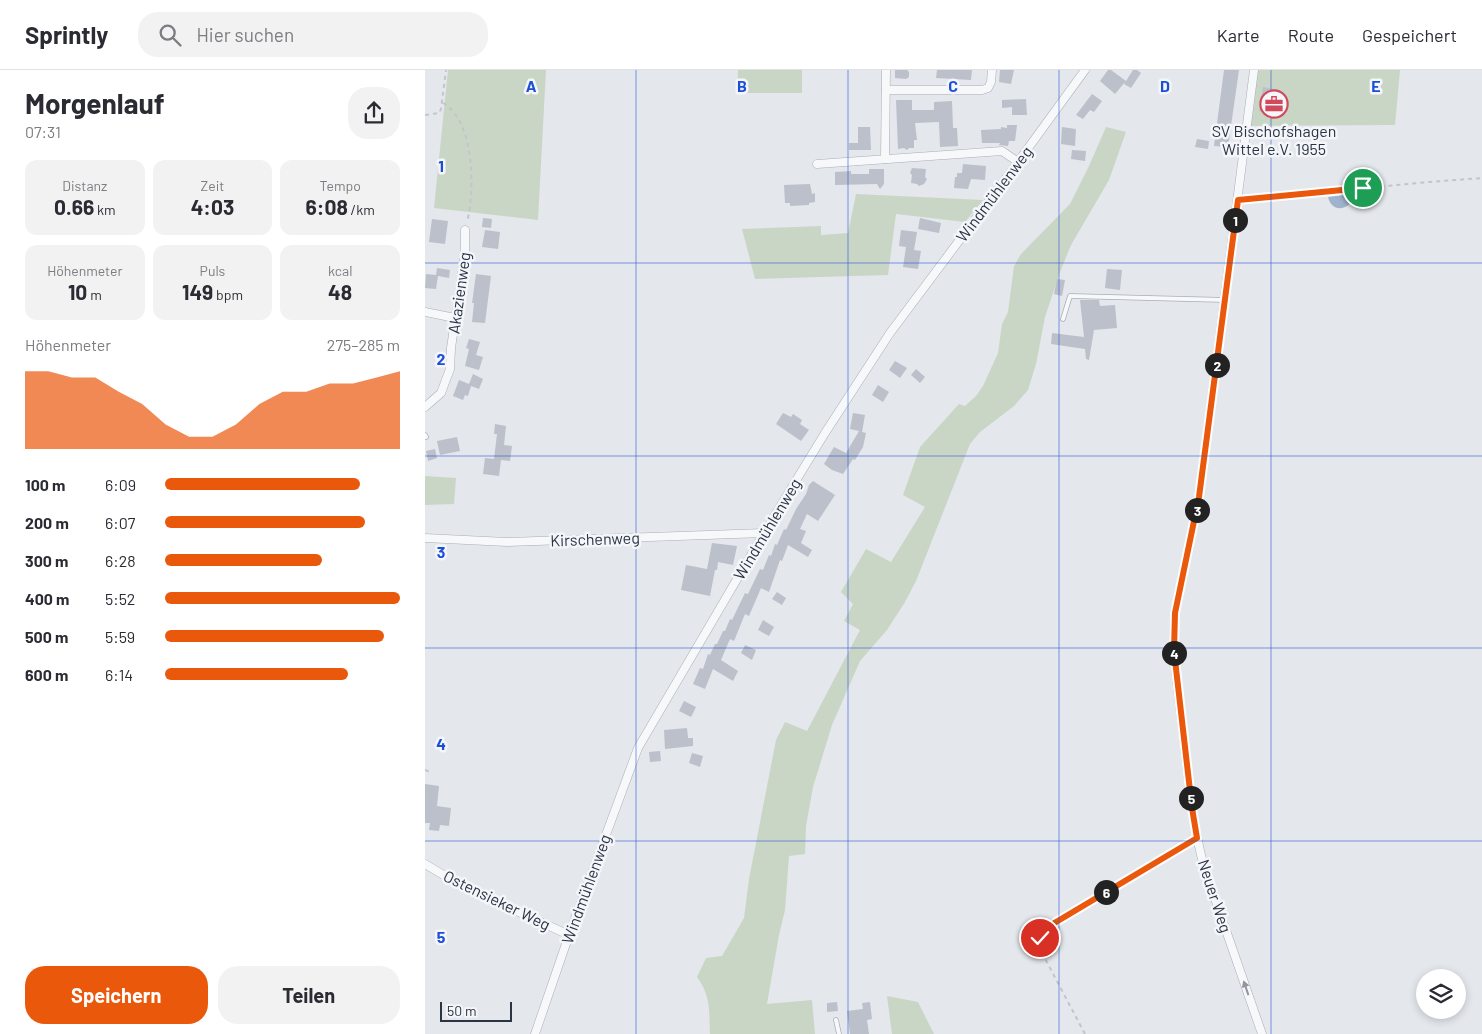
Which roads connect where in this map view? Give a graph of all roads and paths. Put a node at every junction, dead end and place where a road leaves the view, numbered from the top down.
1 (446, 70) edge
2 (885, 70) edge
3 (992, 70) edge
4 (1085, 70) edge
5 (1254, 70) edge
6 (885, 90) junction
7 (443, 104) junction
8 (425, 115) edge
9 (885, 159) junction
10 (1019, 162) junction
11 (817, 164) dead end
12 (1482, 178) edge
13 (1238, 200) junction
14 (465, 230) joint
15 (1226, 300) junction
16 (425, 312) edge
17 (455, 318) junction
18 (1063, 319) dead end
19 (425, 407) edge
20 (764, 533) junction
21 (425, 538) edge
22 (425, 770) edge
23 (430, 772) dead end
24 (1197, 838) junction
25 (425, 864) edge
26 (569, 935) junction
27 (836, 1020) dead end
28 (535, 1034) edge
29 (839, 1034) edge
30 (1085, 1034) edge
31 (1262, 1034) edge

1 - 7 path
2 - 6 street
3 - 6 street
4 - 10 street, Windmühlenweg
5 - 13 street, Neuer Weg
6 - 9 street
7 - 8 path
7 - 14 path
9 - 10 street
9 - 11 street
10 - 20 street, Windmühlenweg
12 - 13 path
13 - 15 street, Neuer Weg
14 - 17 street, Akazienweg
15 - 18 lane
15 - 24 street, Neuer Weg
16 - 17 street
17 - 19 street, Akazienweg
20 - 21 street, Kirschenweg
20 - 26 street, Windmühlenweg
22 - 23 path
24 - 30 path
31 -> 24 street, Neuer Weg
25 - 26 street, Ostensieker Weg
26 - 28 street, Windmühlenweg
27 - 29 lane

